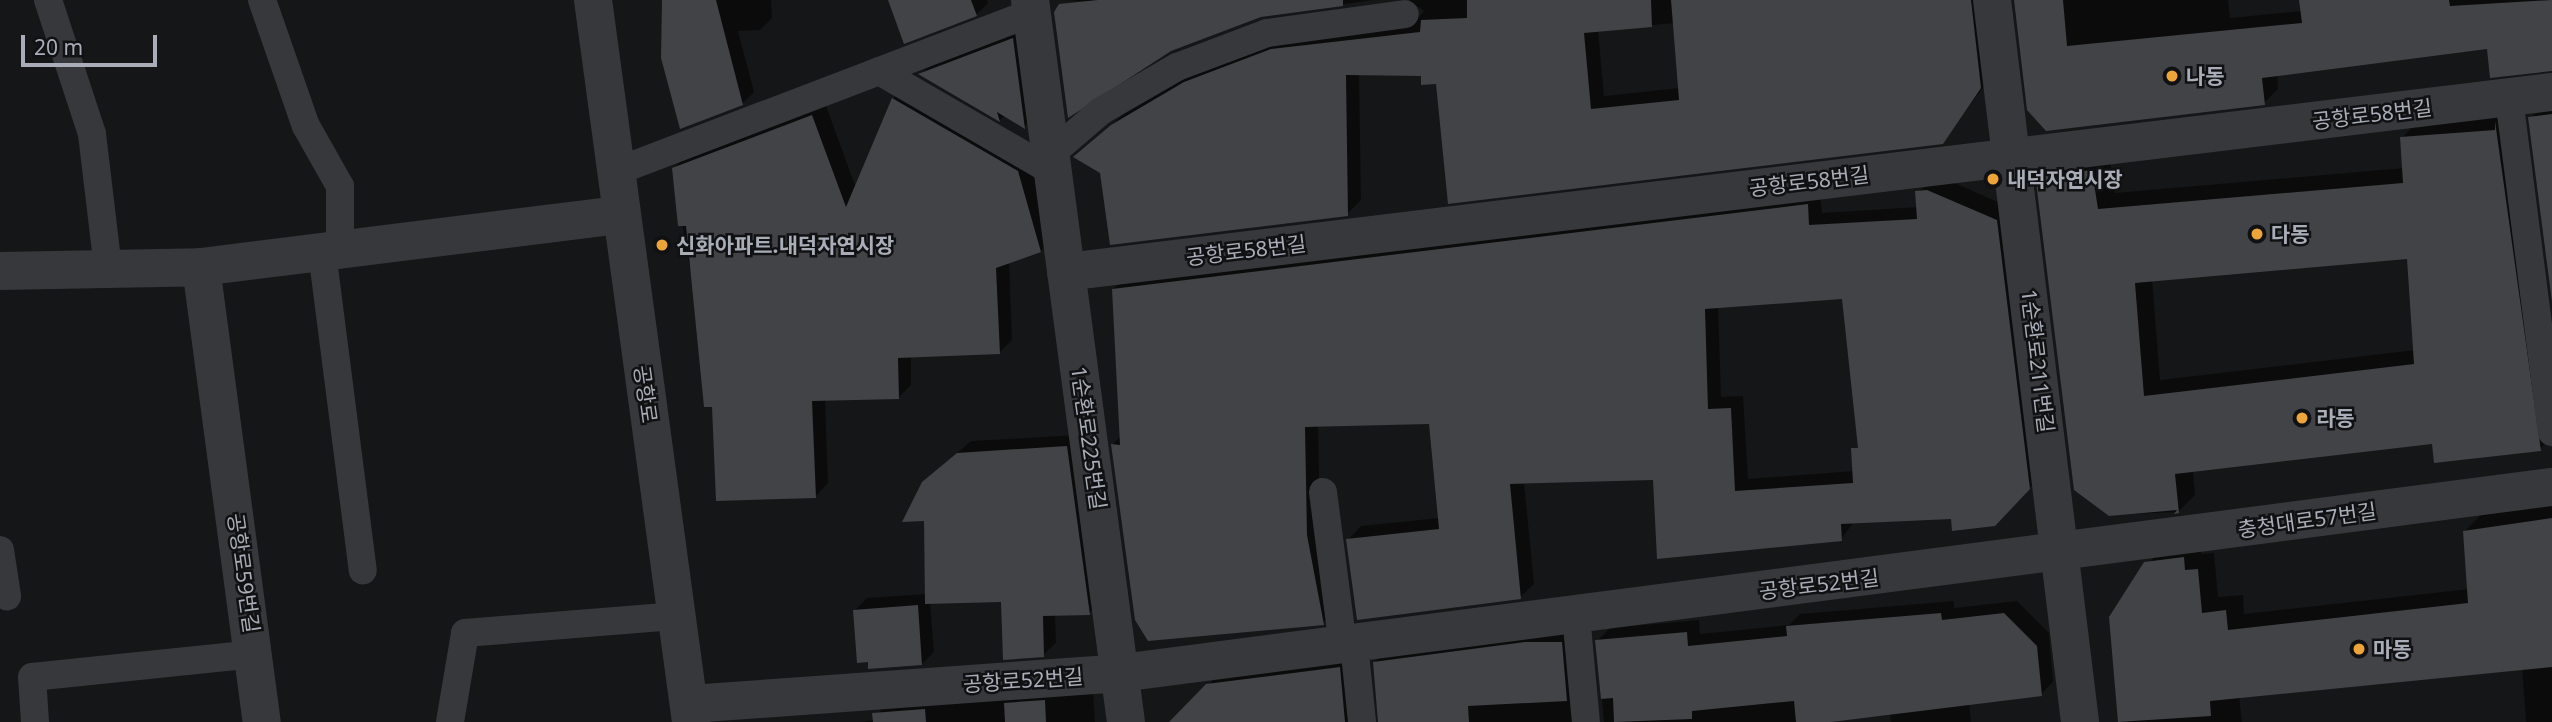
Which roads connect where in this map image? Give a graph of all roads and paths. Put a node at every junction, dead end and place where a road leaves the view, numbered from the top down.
1 (48, 0) edge
2 (262, 0) edge
3 (593, 0) edge
4 (1992, 0) edge
5 (1031, 6) edge
6 (1405, 14) dead end
7 (879, 71) junction
8 (2552, 92) edge
9 (2509, 98) junction
10 (2012, 157) junction
11 (1052, 163) junction
12 (615, 172) junction
13 (620, 215) junction
14 (331, 251) junction
15 (201, 267) junction
16 (108, 269) junction
17 (0, 271) edge
18 (1066, 272) junction
19 (2552, 432) edge
20 (2552, 487) edge
21 (1323, 492) dead end
22 (0, 550) edge
23 (2063, 552) junction
24 (363, 570) dead end
25 (6, 596) dead end
26 (1576, 615) junction
27 (677, 617) junction
28 (1349, 644) junction
29 (255, 654) junction
30 (1121, 673) junction
31 (691, 713) edge
32 (36, 722) edge
33 (262, 722) edge
34 (450, 722) edge
35 (1126, 722) edge
36 (1362, 722) edge
37 (1586, 722) edge
38 (2080, 722) edge

1 - 16 lane
2 - 14 lane
3 - 12 street, 공항로
4 - 10 street, 1순환로211번길
5 - 7 lane
5 - 11 street, 1순환로225번길
6 - 11 lane
7 - 11 lane
7 - 12 lane
8 - 9 street, 공항로58번길
9 - 10 street, 공항로58번길
9 - 19 lane
10 - 18 street, 공항로58번길
10 - 23 street, 1순환로211번길
11 - 18 street, 1순환로225번길
12 - 13 street, 공항로
13 - 14 street
13 - 27 street, 공항로
14 - 15 street
14 - 24 lane
15 - 16 street
15 - 29 street, 공항로59번길
16 - 17 street
18 - 30 street, 1순환로225번길
20 - 23 street, 충청대로57번길
21 - 28 lane
22 - 25 lane
23 - 26 street, 공항로52번길
23 - 38 street, 1순환로211번길
26 - 28 street, 공항로52번길
26 - 37 lane
27 - 31 street, 공항로
27 - 34 lane
28 - 30 street, 공항로52번길
28 - 36 lane
29 - 32 lane, 공항로59번길
29 - 33 street
30 - 31 street, 공항로52번길
30 - 35 street, 1순환로225번길

